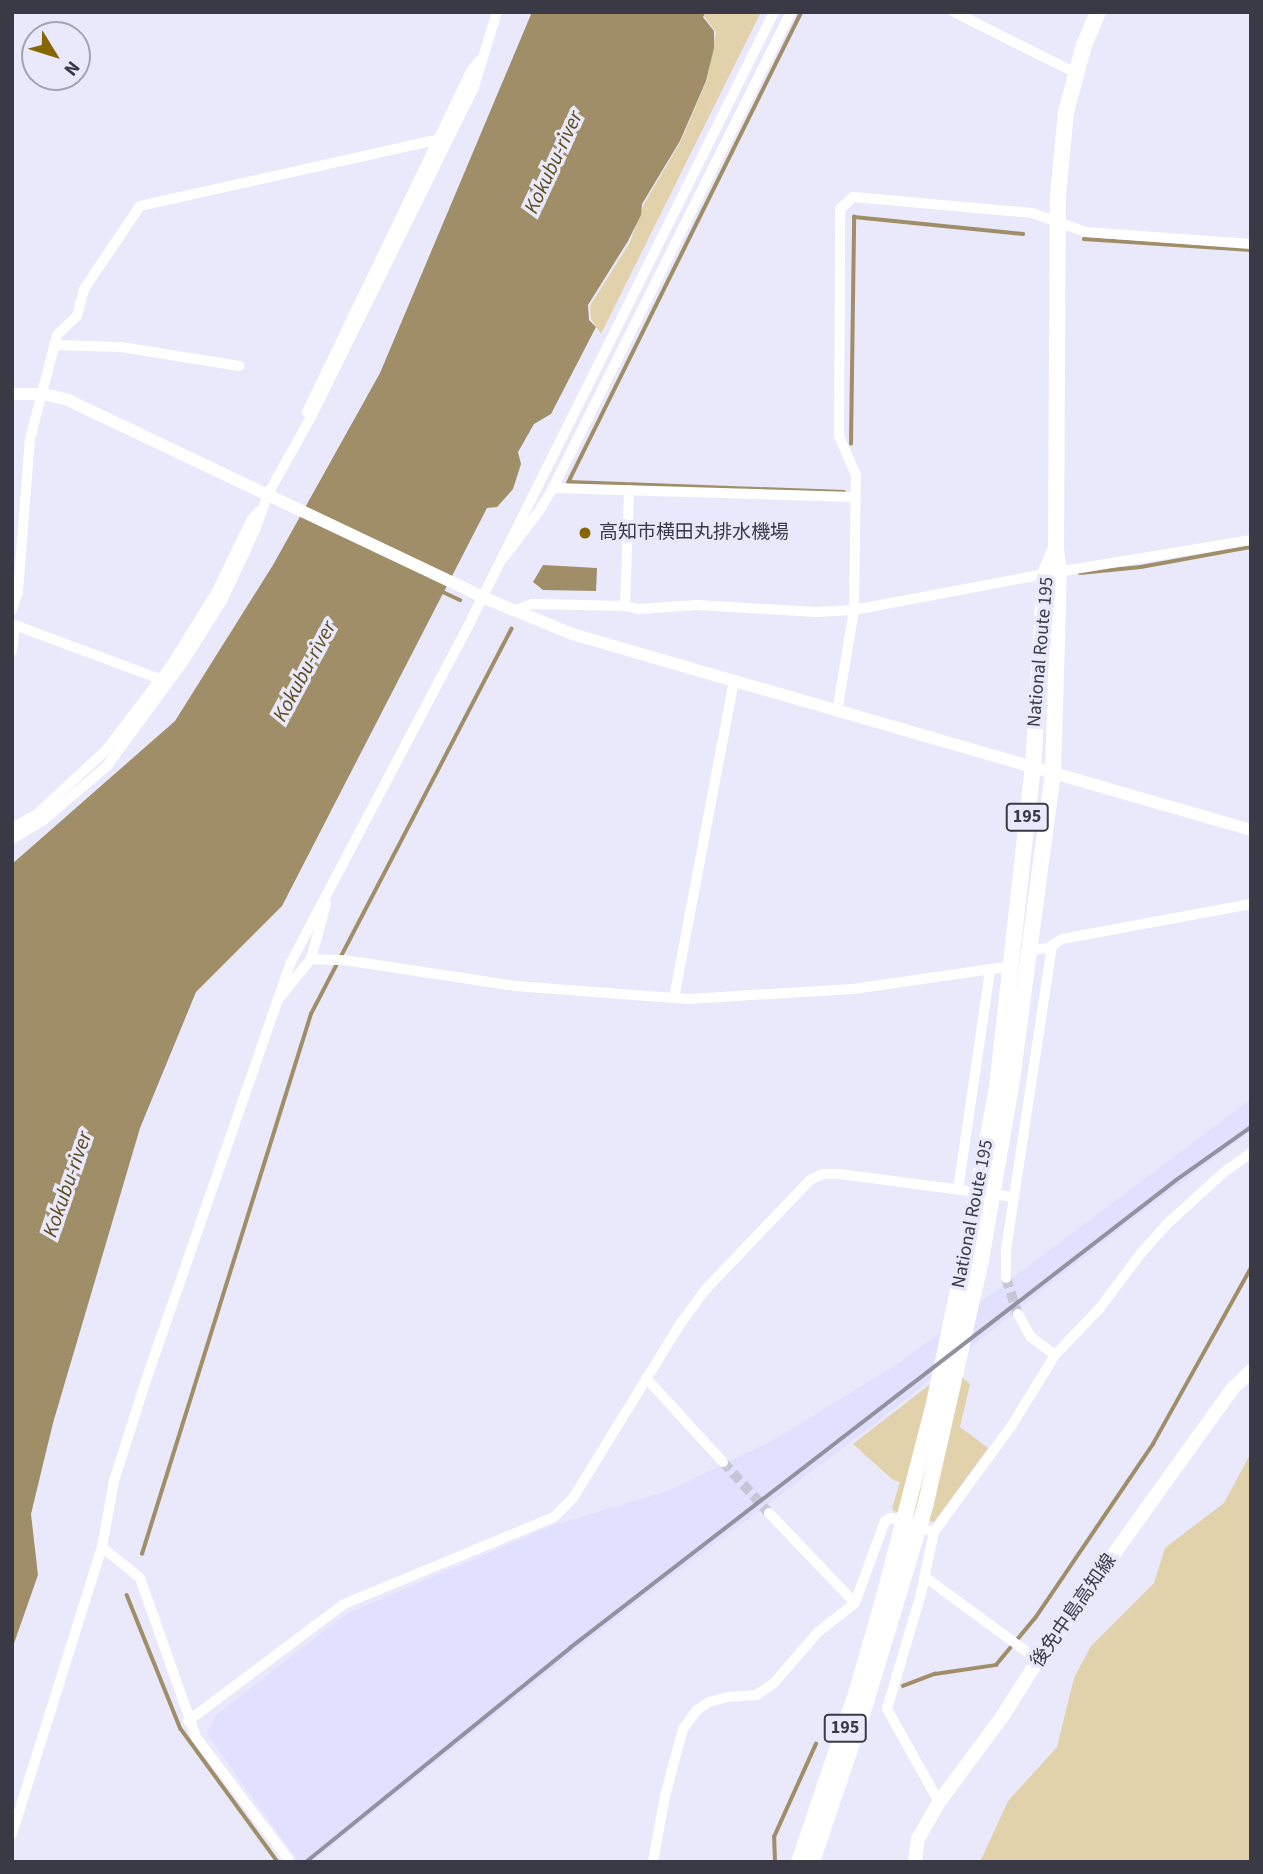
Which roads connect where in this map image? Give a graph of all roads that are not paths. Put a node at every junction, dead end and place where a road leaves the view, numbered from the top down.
1 (498, 12) edge
2 (774, 12) edge
3 (791, 12) edge
4 (954, 12) edge
5 (1097, 12) edge
6 (480, 59) junction
7 (1076, 73) junction
8 (439, 139) junction
9 (1058, 221) junction
10 (1251, 244) edge
11 (54, 345) junction
12 (239, 366) dead end
13 (12, 394) edge
14 (43, 394) junction
15 (295, 445) junction
16 (553, 488) junction
17 (629, 490) junction
18 (272, 496) junction
19 (855, 497) junction
20 (1251, 540) edge
21 (16, 545) edge
22 (499, 562) junction
23 (1052, 574) junction
24 (477, 595) junction
25 (625, 606) junction
26 (12, 610) edge
27 (854, 610) junction
28 (514, 611) junction
29 (14, 625) edge
30 (12, 651) edge
31 (176, 666) junction
32 (160, 679) junction
33 (734, 681) junction
34 (837, 712) junction
35 (1032, 766) junction
36 (1052, 774) junction
37 (13, 827) edge
38 (1251, 830) edge
39 (12, 839) edge
40 (332, 884) junction
41 (1251, 904) edge
42 (1052, 946) junction
43 (1031, 950) junction
44 (317, 960) junction
45 (1012, 966) junction
46 (990, 970) junction
47 (674, 998) junction
48 (274, 1004) junction
49 (1004, 1087) junction
50 (1251, 1153) edge
51 (958, 1190) junction
52 (1014, 1197) junction
53 (1006, 1278) tunnel mouth
54 (1018, 1314) tunnel mouth
55 (1055, 1355) junction
56 (1251, 1371) edge
57 (646, 1378) junction
58 (723, 1462) tunnel mouth
59 (769, 1513) tunnel mouth
60 (934, 1532) junction
61 (102, 1547) junction
62 (925, 1577) junction
63 (892, 1595) junction
64 (855, 1603) junction
65 (1038, 1660) junction
66 (188, 1721) junction
67 (939, 1802) junction
68 (12, 1834) edge
69 (289, 1860) dead end
70 (653, 1862) edge
71 (799, 1862) edge
72 (812, 1862) edge
73 (915, 1862) edge

1 - 6 street
2 - 22 street
3 - 16 street
4 - 7 street
5 - 7 highway, National Route 195 / 195
6 - 8 street
6 - 15 street
7 - 9 highway, National Route 195 / 195
8 - 11 street
8 - 15 street
9 - 10 street
9 - 19 street
9 - 23 highway, National Route 195 / 195
11 - 12 street
11 - 14 street
13 - 14 street
14 - 18 street
14 - 21 street
15 - 18 street
16 - 17 street
16 - 22 street
17 - 19 street
17 - 25 street
18 - 24 street
18 - 31 street
19 - 27 street
20 - 23 street
21 - 26 street
22 - 24 street
23 - 27 street
23 - 35 highway, National Route 195 / 195
23 - 36 highway, National Route 195 / 195
24 - 28 street
24 - 40 street
25 - 27 street
25 - 28 street
27 - 34 street
28 - 33 street
29 - 30 street
29 - 32 street
31 - 32 street
31 - 39 street
32 - 37 street
33 - 34 street
33 - 47 street
34 - 35 street
35 - 36 street
35 - 45 highway, National Route 195 / 195
36 - 38 street
36 - 43 highway, National Route 195 / 195
40 - 44 street
40 - 48 street
41 - 42 street
42 - 43 street
42 - 52 street
43 - 49 highway, National Route 195 / 195
44 - 47 street
44 - 48 street
45 - 46 street
45 - 49 highway, National Route 195 / 195
46 - 47 street
46 - 51 street
48 - 61 street
49 - 63 highway, National Route 195 / 195
50 - 55 street
51 - 52 street
51 - 57 street
52 - 53 street
54 - 55 street
55 - 60 street
56 - 65 main road, 後免中島高知線
57 - 58 street
57 - 66 street
59 - 64 street
60 - 62 street
60 - 64 street
61 - 66 street
61 - 68 street
62 - 65 street
62 - 67 street
63 - 71 highway, National Route 195 / 195
63 - 72 highway, National Route 195 / 195
64 - 70 street
65 - 67 main road, 後免中島高知線
66 - 69 street
67 - 73 main road, 後免中島高知線

